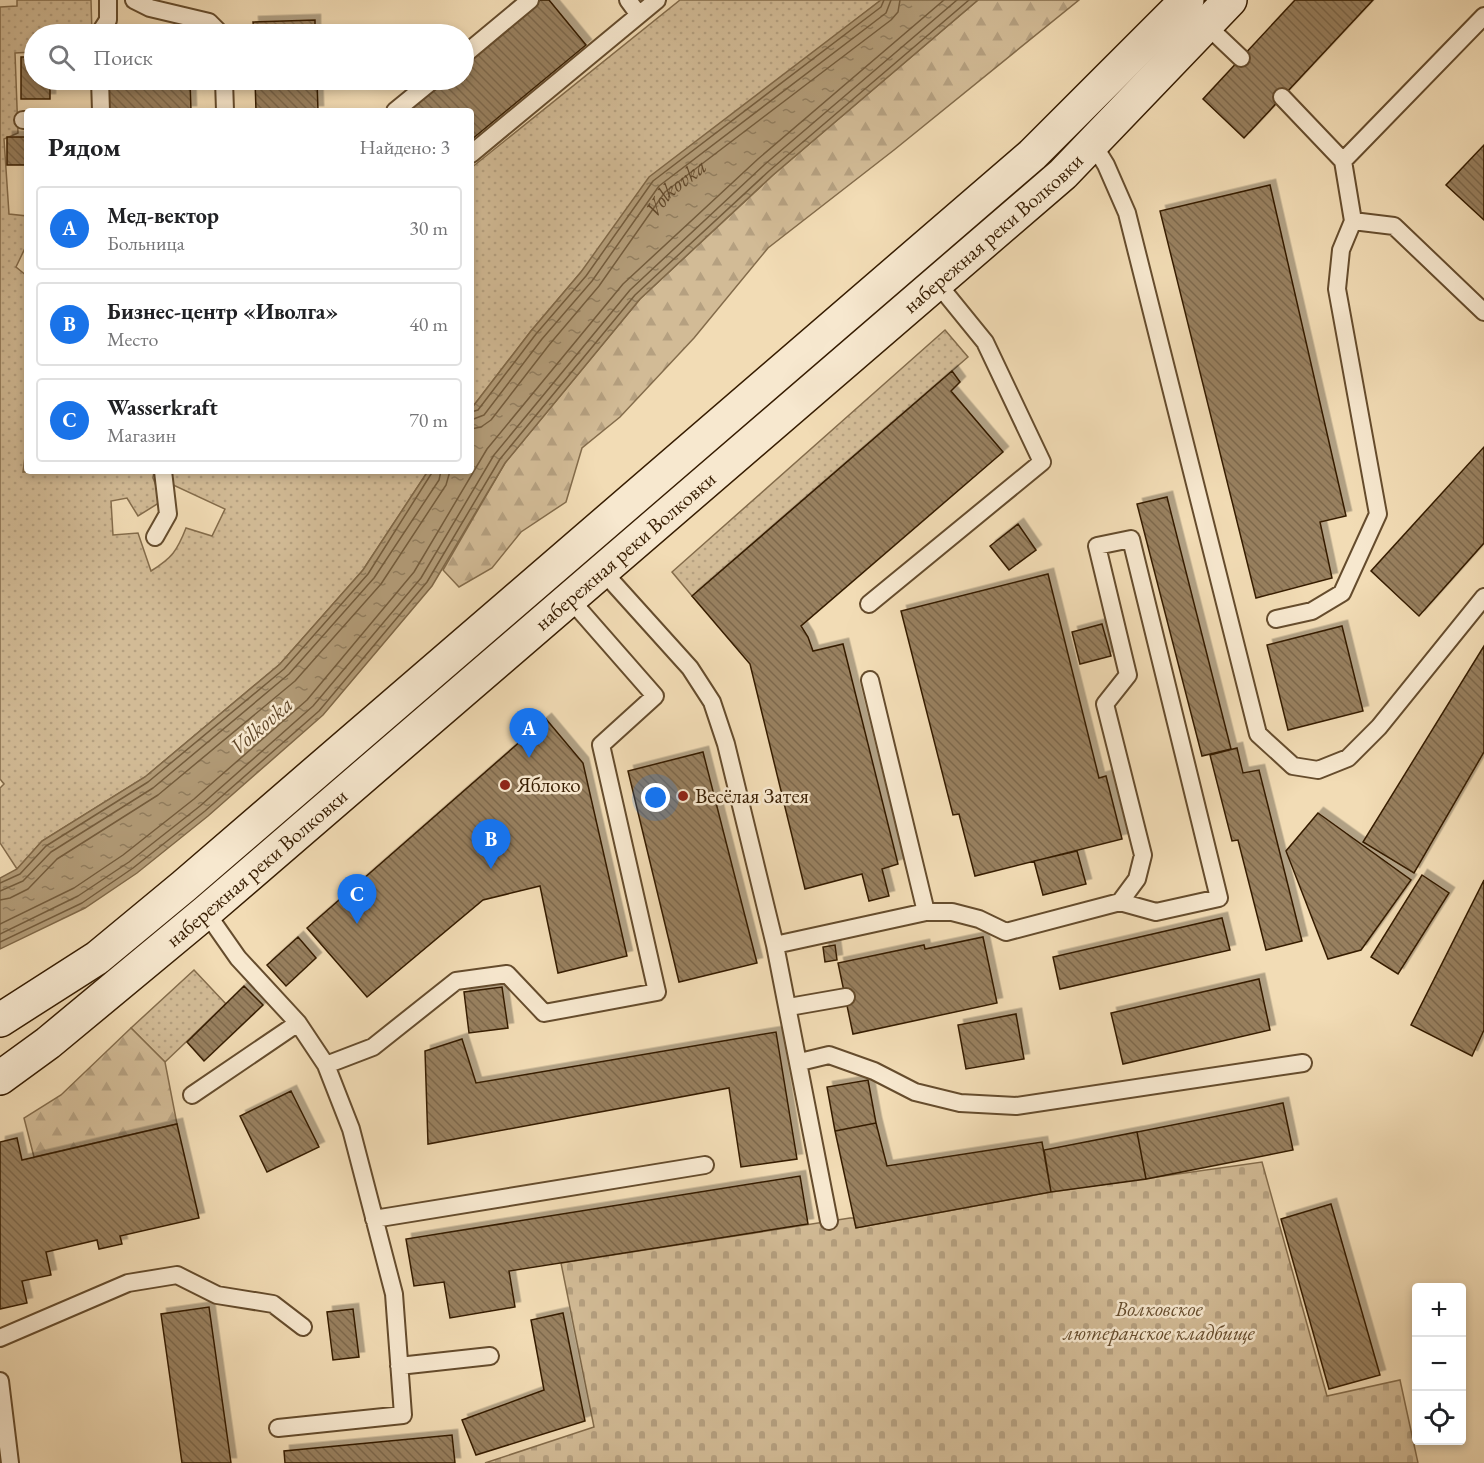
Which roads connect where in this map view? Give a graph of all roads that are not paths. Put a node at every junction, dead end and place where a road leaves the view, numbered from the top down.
1 (108, 0) edge
2 (134, 0) edge
3 (530, 0) edge
4 (628, 0) edge
5 (657, 0) edge
6 (1230, 0) edge
7 (1192, 9) edge
8 (639, 15) junction
9 (1484, 16) edge
10 (105, 24) edge
11 (211, 24) edge
12 (474, 47) edge
13 (1241, 58) dead end
14 (100, 90) edge
15 (224, 90) edge
16 (421, 90) edge
17 (1282, 97) dead end
18 (101, 108) edge
19 (225, 108) edge
20 (399, 108) edge
21 (1071, 118) junction
22 (1093, 143) junction
23 (474, 152) edge
24 (1343, 161) junction
25 (1353, 221) junction
26 (914, 257) junction
27 (937, 282) junction
28 (1484, 312) edge
29 (163, 474) edge
30 (155, 537) dead end
31 (580, 544) junction
32 (602, 570) junction
33 (1484, 597) edge
34 (570, 599) junction
35 (869, 604) dead end
36 (1276, 619) dead end
37 (870, 680) dead end
38 (184, 886) junction
39 (1120, 902) junction
40 (207, 912) junction
41 (926, 912) junction
42 (775, 945) junction
43 (846, 997) dead end
44 (789, 1008) junction
45 (0, 1020) edge
46 (298, 1023) junction
47 (800, 1062) junction
48 (1303, 1063) dead end
49 (326, 1065) junction
50 (0, 1078) edge
51 (192, 1095) dead end
52 (705, 1165) dead end
53 (374, 1219) junction
54 (829, 1221) dead end
55 (303, 1327) dead end
56 (0, 1338) edge
57 (490, 1356) dead end
58 (399, 1366) junction
59 (0, 1381) edge
60 (278, 1428) dead end
61 (10, 1463) edge

1 - 10 lane
2 - 11 lane
3 - 12 lane
4 - 8 lane
5 - 8 lane
6 - 7 street, набережная реки Волковки
7 - 13 lane
7 - 21 street, набережная реки Волковки
7 - 22 street, набережная реки Волковки
8 - 23 lane
9 - 24 lane
14 - 18 lane
15 - 19 lane
16 - 20 lane
17 - 24 lane
21 - 22 lane
21 - 26 street, набережная реки Волковки
22 - 27 street, набережная реки Волковки
22 - 33 lane
24 - 25 lane
25 - 28 lane
25 - 36 lane
26 - 27 lane
26 - 31 street, набережная реки Волковки
27 - 32 street, набережная реки Волковки
27 - 35 lane
29 - 30 lane
31 - 32 lane
31 - 38 street, набережная реки Волковки
32 - 34 street, набережная реки Волковки
32 - 42 lane
34 - 40 street, набережная реки Волковки
34 - 49 lane
37 - 41 lane
38 - 40 lane
38 - 45 street, набережная реки Волковки
39 - 39 lane
39 - 41 lane
40 - 46 lane
40 - 50 street, набережная реки Волковки
41 - 42 lane
42 - 44 lane
43 - 44 lane
44 - 47 lane
46 - 49 lane
46 - 51 lane
47 - 48 lane
47 - 54 lane
49 - 53 lane
52 - 53 lane
53 - 58 lane
55 - 56 lane
57 - 58 lane
58 - 60 lane
59 - 61 lane

